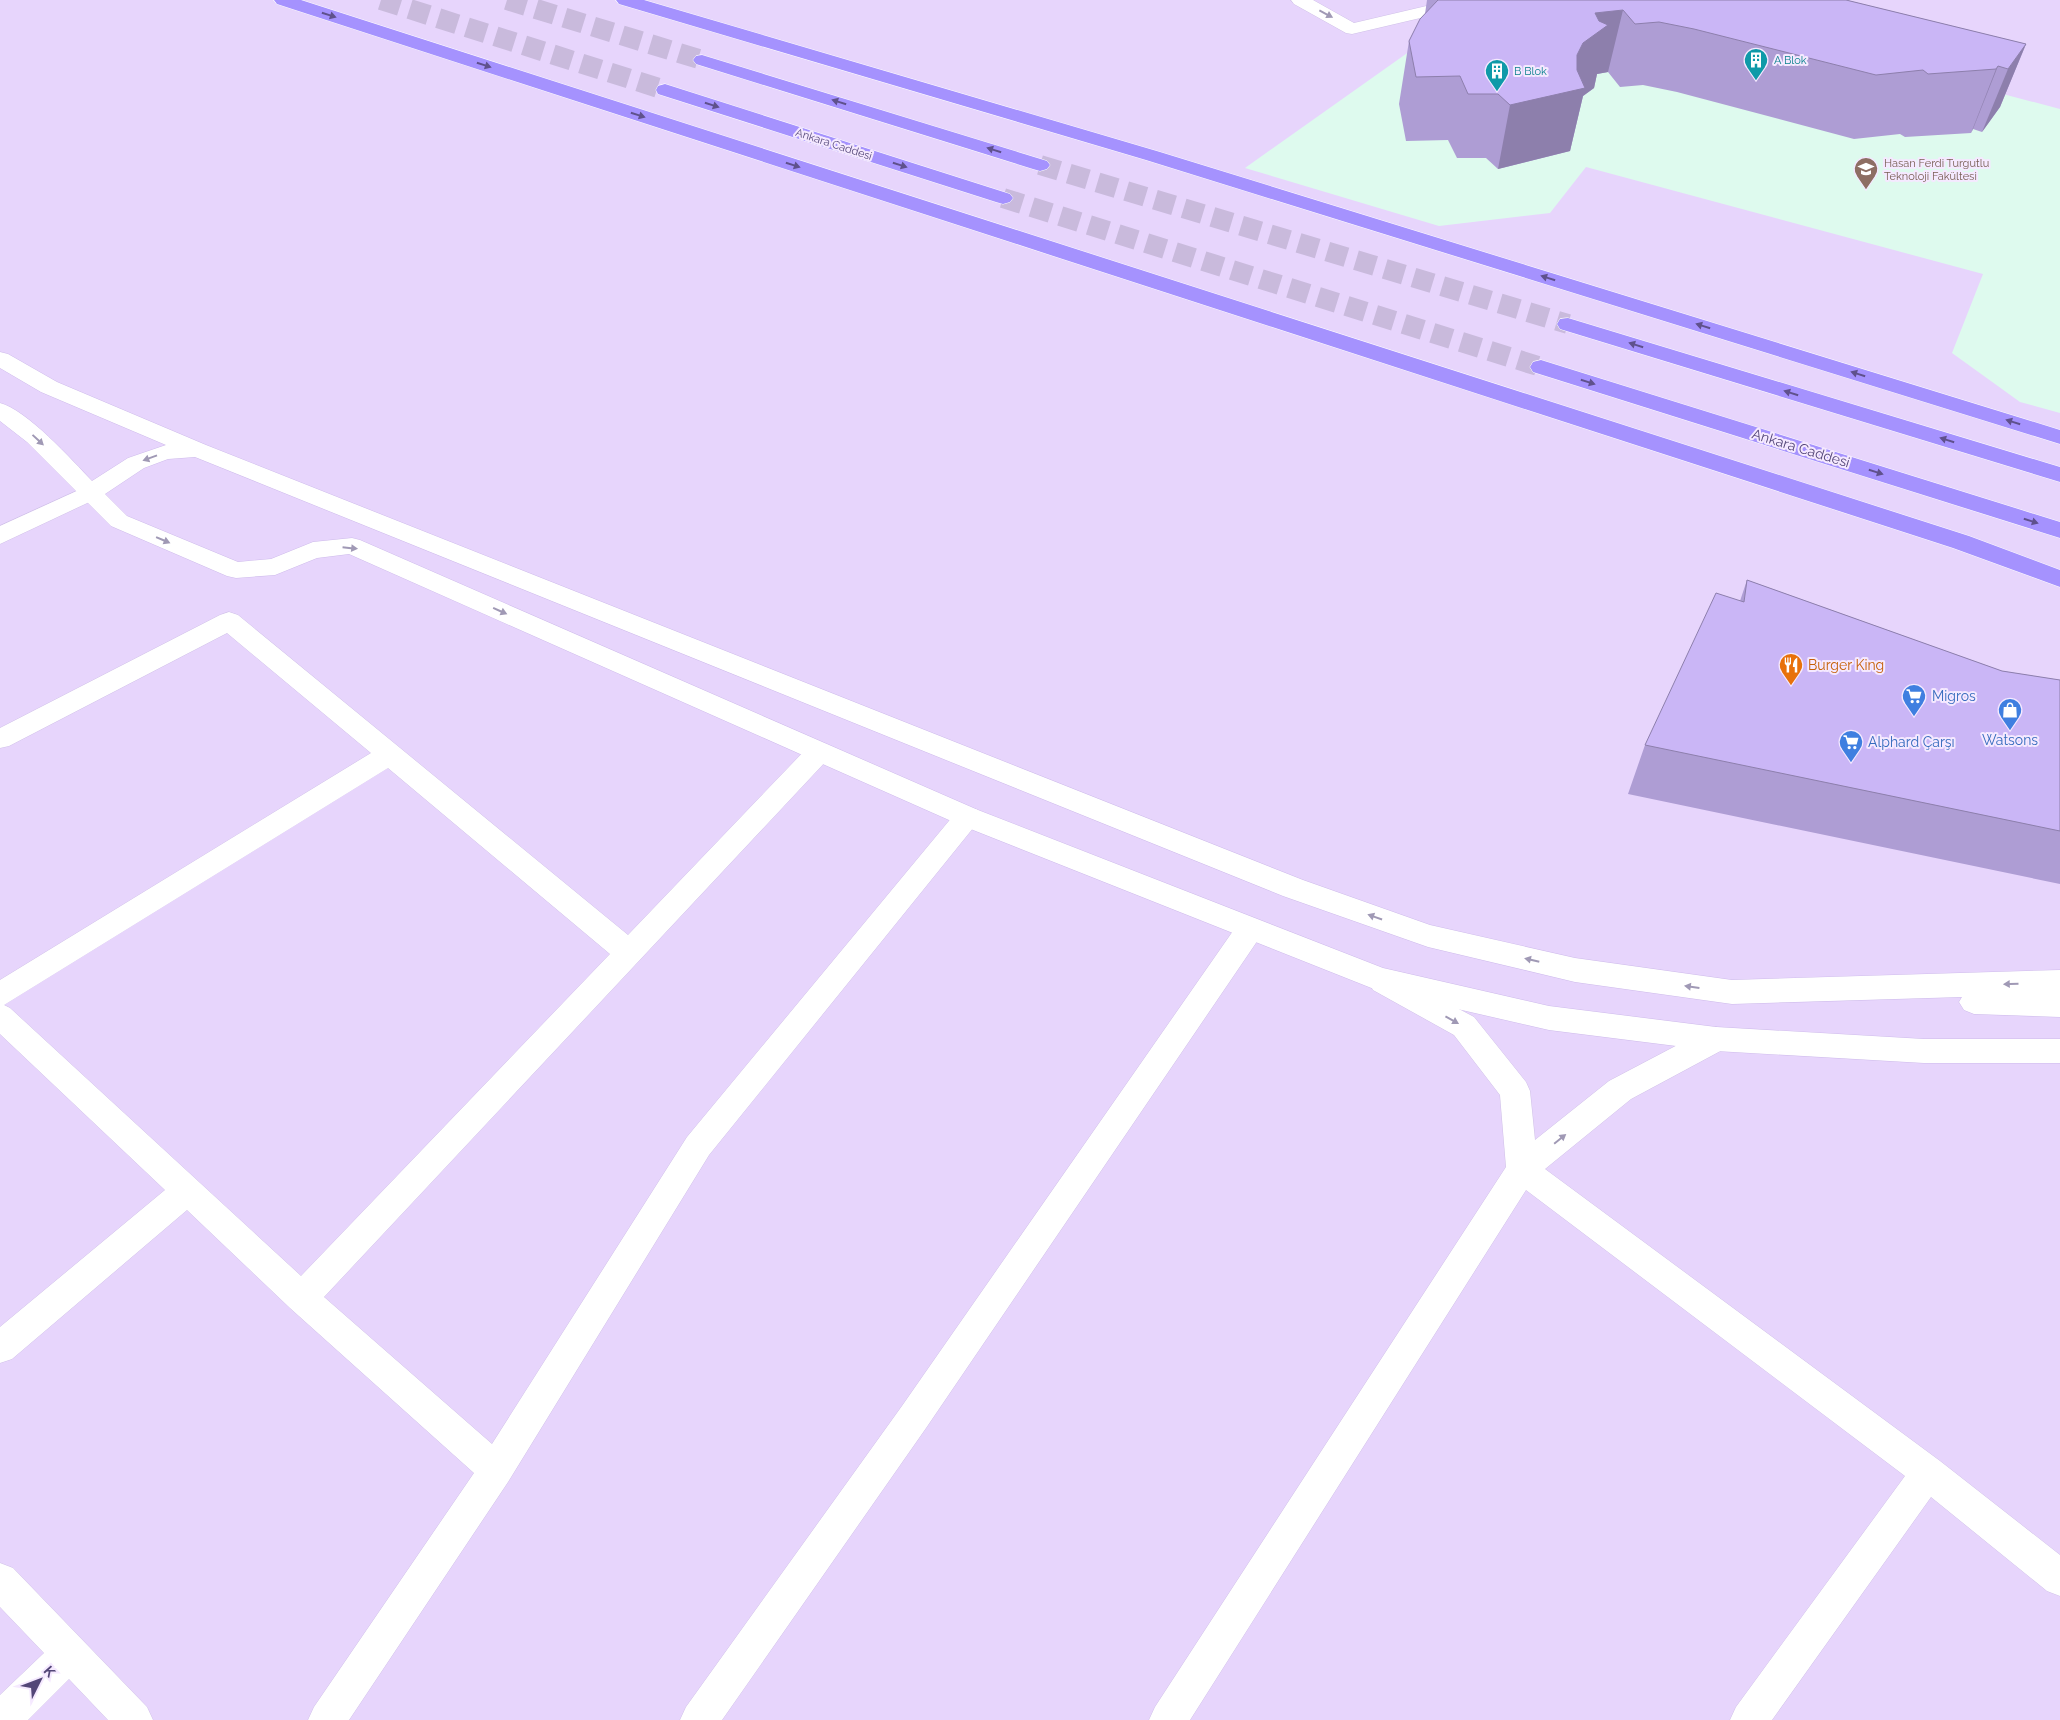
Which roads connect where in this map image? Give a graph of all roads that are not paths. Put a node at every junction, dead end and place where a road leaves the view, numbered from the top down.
1 (283, 0) edge
2 (625, 0) edge
3 (1300, 0) edge
4 (1474, 0) edge
5 (702, 60) tunnel mouth
6 (665, 90) tunnel mouth
7 (1040, 164) tunnel mouth
8 (1003, 198) tunnel mouth
9 (1568, 324) tunnel mouth
10 (0, 359) edge
11 (1541, 367) tunnel mouth
12 (0, 410) edge
13 (2060, 437) edge
14 (198, 450) junction
15 (2060, 475) edge
16 (92, 492) junction
17 (325, 501) junction
18 (2060, 530) edge
19 (0, 536) edge
20 (313, 550) junction
21 (2060, 579) edge
22 (0, 739) edge
23 (819, 752) junction
24 (389, 755) junction
25 (968, 817) junction
26 (1250, 930) junction
27 (629, 953) junction
28 (1379, 979) junction
29 (2060, 982) edge
30 (1732, 992) junction
31 (0, 995) edge
32 (2060, 1005) edge
33 (0, 1016) edge
34 (1716, 1039) junction
35 (2060, 1051) edge
36 (1522, 1169) junction
37 (187, 1192) junction
38 (302, 1298) junction
39 (0, 1348) edge
40 (496, 1470) junction
41 (1928, 1472) junction
42 (2060, 1578) edge
43 (0, 1581) edge
44 (70, 1653) junction
45 (1, 1720) edge
46 (134, 1720) edge
47 (326, 1720) edge
48 (699, 1720) edge
49 (1168, 1720) edge
50 (1749, 1720) edge

1 -> 21 highway
13 -> 2 highway
3 -> 4 street
7 -> 5 highway
6 -> 8 highway, Ankara Caddesi
15 -> 9 highway
10 - 14 street
11 -> 18 highway, Ankara Caddesi
12 -> 16 street
14 -> 16 street
14 - 17 street
16 - 19 street
16 -> 20 street
17 - 20 street
30 -> 17 street
20 -> 23 street
22 - 24 street
23 - 25 street
23 - 27 street
24 - 27 street
24 - 31 street
25 - 26 street
25 - 40 street
26 - 28 street
26 - 48 street
27 - 38 street
28 - 34 street
28 -> 36 street
29 -> 30 street
30 - 32 street
33 - 37 street
34 - 35 street
36 -> 34 street
36 - 41 street
36 - 49 street
37 - 38 street
37 - 39 street
38 - 40 street
40 - 47 street
41 - 42 street
41 - 50 street
43 - 44 street
44 - 45 street
44 - 46 street

